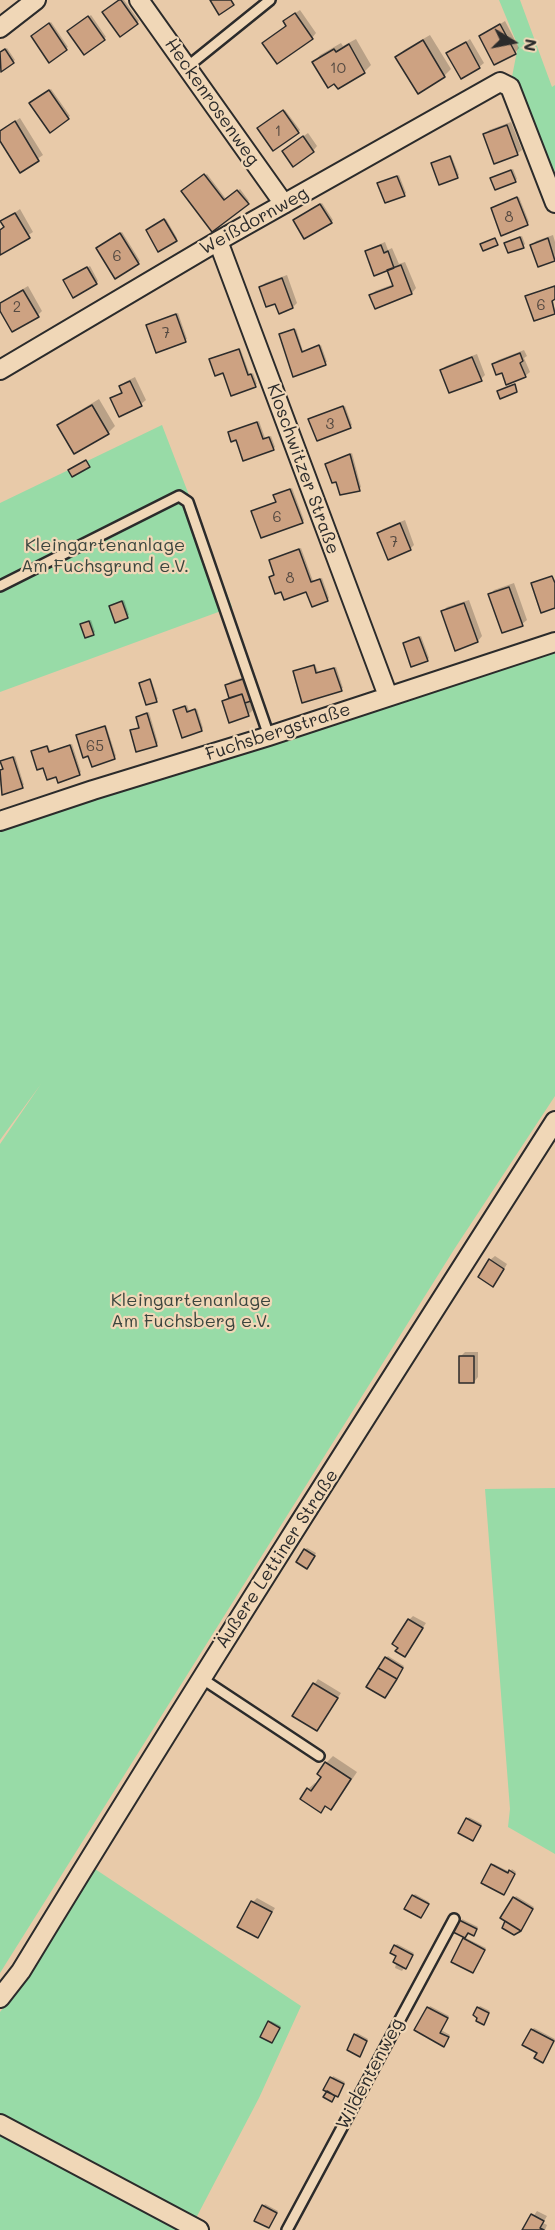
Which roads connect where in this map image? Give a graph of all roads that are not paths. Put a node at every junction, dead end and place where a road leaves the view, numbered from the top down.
1 (36, 0) edge
2 (139, 0) edge
3 (270, 0) edge
4 (0, 28) edge
5 (187, 67) junction
6 (555, 203) edge
7 (284, 204) junction
8 (218, 241) junction
9 (0, 370) edge
10 (0, 586) edge
11 (555, 642) edge
12 (388, 696) junction
13 (269, 736) junction
14 (0, 820) edge
15 (555, 1120) edge
16 (201, 1678) junction
17 (319, 1756) dead end
18 (454, 1919) dead end
19 (0, 1998) edge
20 (0, 2124) edge
21 (199, 2230) edge
22 (287, 2230) edge

1 - 4 street
2 - 5 street, Heckenrosenweg
3 - 5 lane
5 - 7 street, Heckenrosenweg
6 - 7 street, Weißdornweg
7 - 8 street, Weißdornweg
8 - 9 street, Weißdornweg
8 - 12 street, Kloschwitzer Straße
10 - 13 lane
11 - 12 street, Fuchsbergstraße
12 - 13 street, Fuchsbergstraße
13 - 14 street, Fuchsbergstraße
15 - 16 street, Äußere Lettiner Straße
16 - 17 lane
16 - 19 street, Äußere Lettiner Straße
18 - 22 lane, Wildentenweg
20 - 21 street

